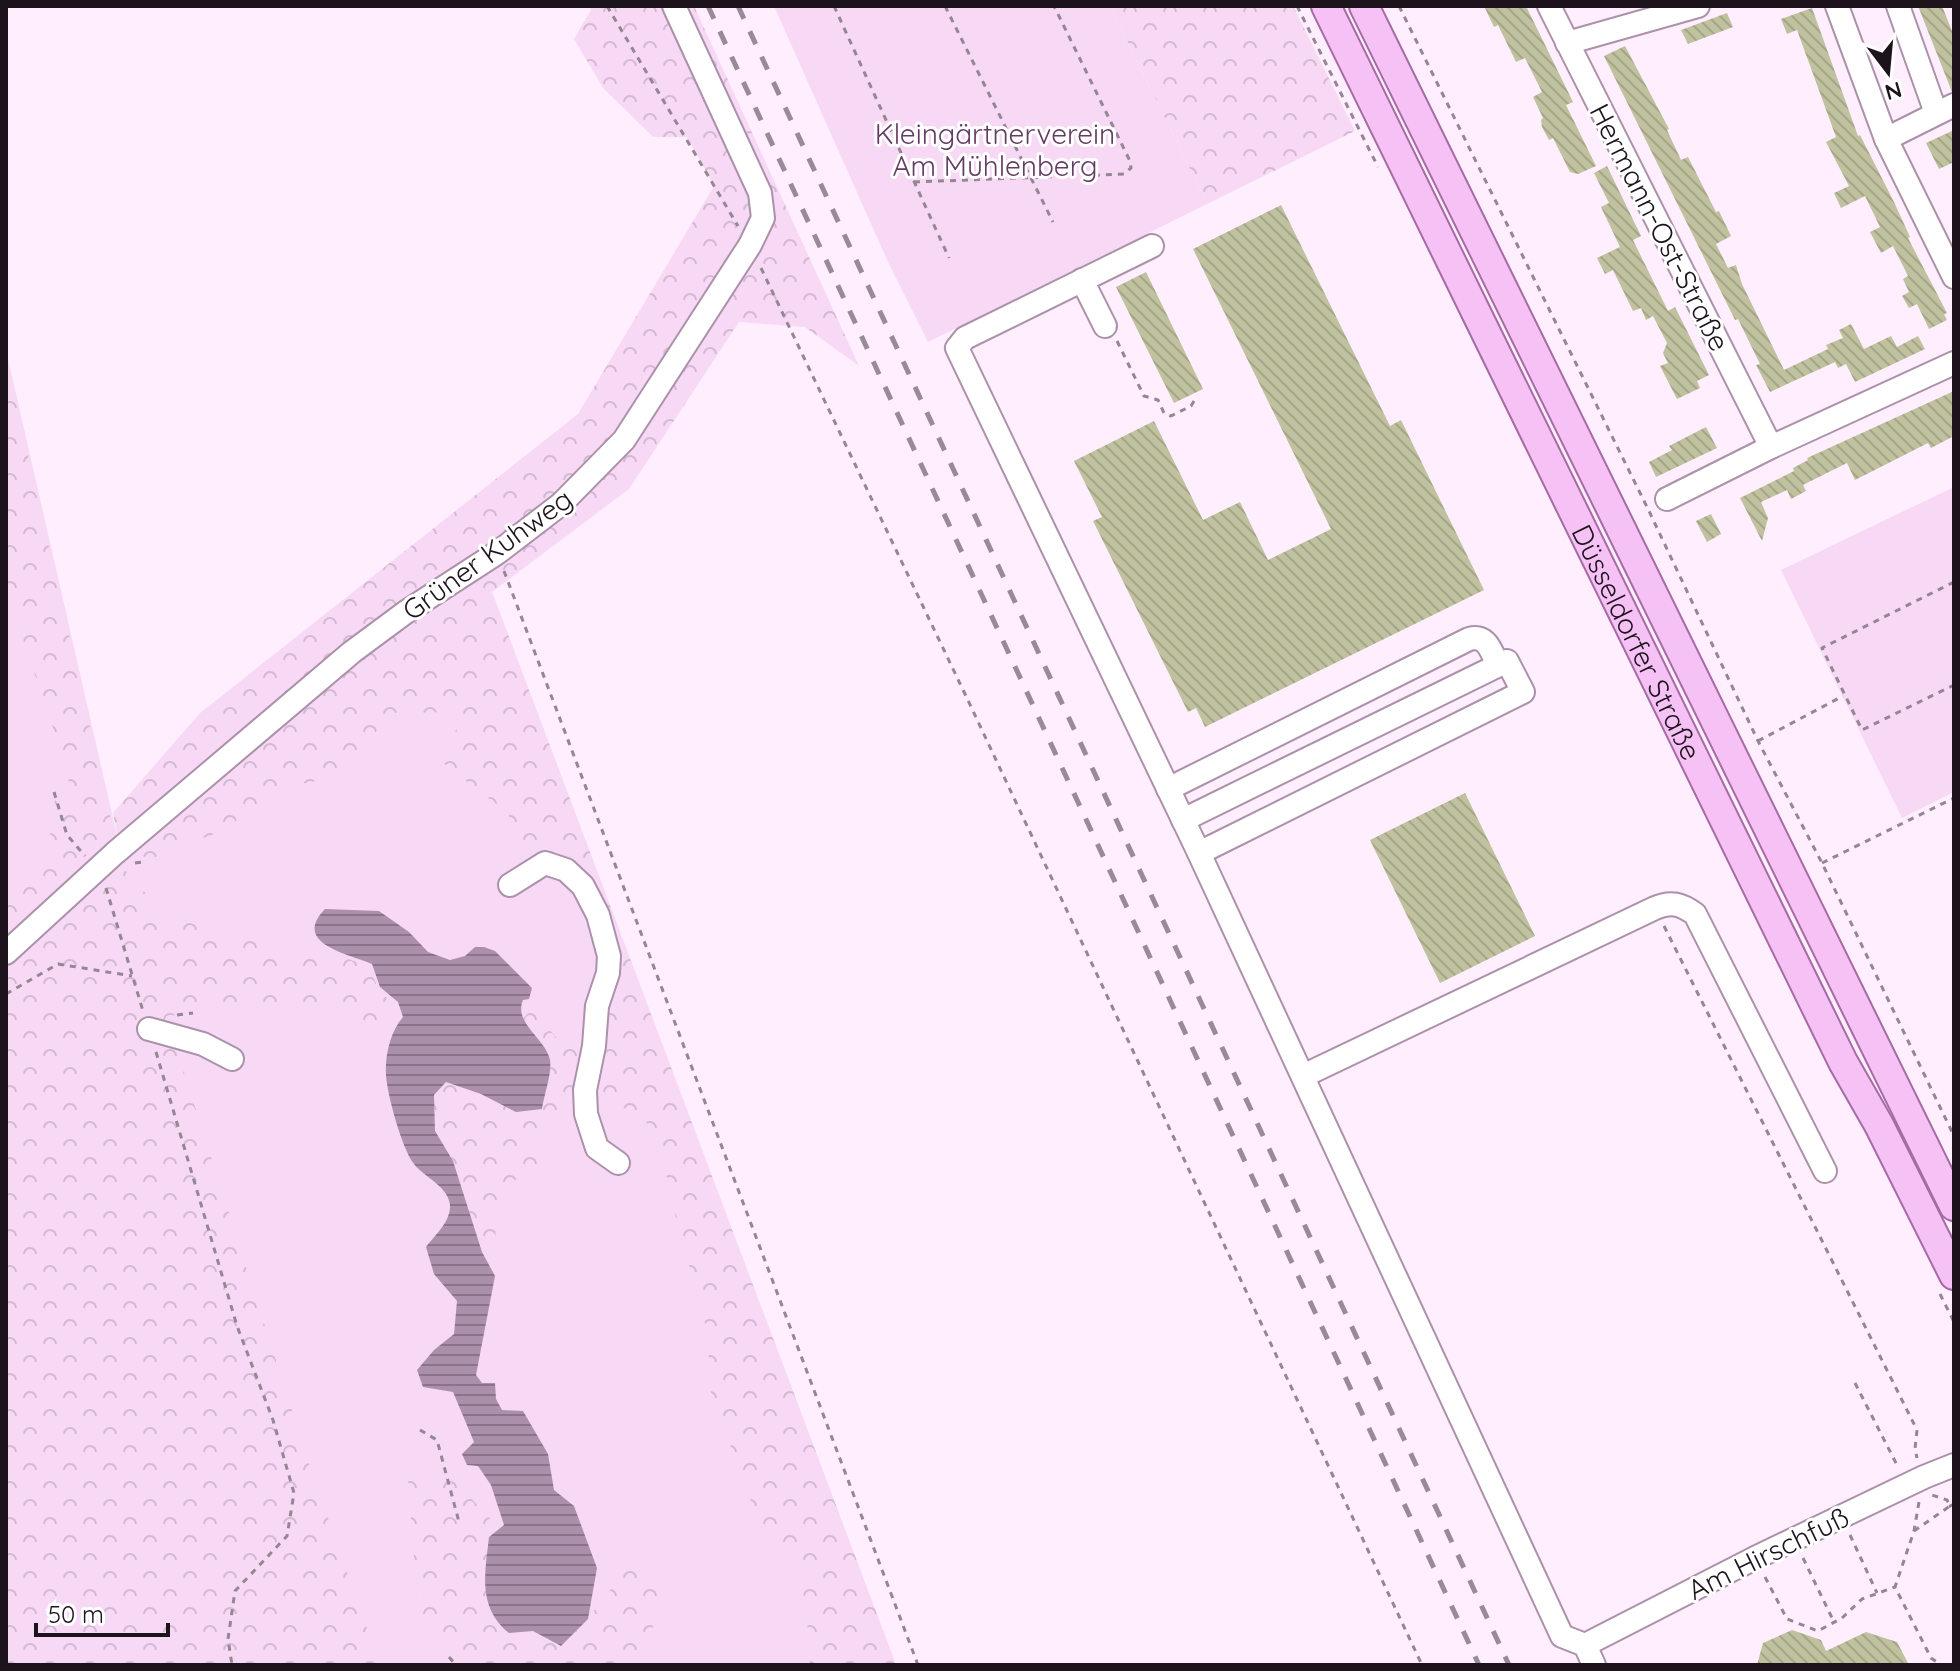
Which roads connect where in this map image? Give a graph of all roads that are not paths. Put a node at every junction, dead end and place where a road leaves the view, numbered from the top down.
1 (674, 6) edge
2 (1326, 6) edge
3 (1364, 6) edge
4 (1549, 6) edge
5 (1698, 6) edge
6 (1837, 6) edge
7 (1898, 6) edge
8 (1567, 43) junction
9 (1945, 109) edge
10 (1886, 139) junction
11 (1152, 246) dead end
12 (1954, 277) edge
13 (1082, 280) junction
14 (1105, 326) road end
15 (1954, 363) edge
16 (1771, 447) junction
17 (1667, 499) dead end
18 (1498, 665) junction
19 (1168, 789) junction
20 (1183, 820) junction
21 (1199, 853) junction
22 (510, 885) dead end
23 (6, 953) edge
24 (149, 1029) road end
25 (232, 1059) dead end
26 (1303, 1076) junction
27 (618, 1163) dead end
28 (1825, 1171) dead end
29 (1954, 1206) edge
30 (1954, 1275) edge
31 (1954, 1465) edge
32 (1589, 1655) edge

1 - 23 street, Grüner Kuhweg
2 - 30 main road, Düsseldorfer Straße
3 - 29 main road, Düsseldorfer Straße
4 - 8 street, Hermann-Ost-Straße
5 - 8 street
6 - 10 street
7 - 9 street
8 - 16 street, Hermann-Ost-Straße
9 - 10 street
10 - 12 street
11 - 13 street
13 - 14 street
13 - 19 street
15 - 16 street
16 - 17 street
18 - 19 street
18 - 20 street
18 - 21 street
19 - 20 street
20 - 21 street
21 - 26 street
22 - 27 street
24 - 25 street
26 - 28 street
26 - 32 street
31 - 32 street, Am Hirschfuß

